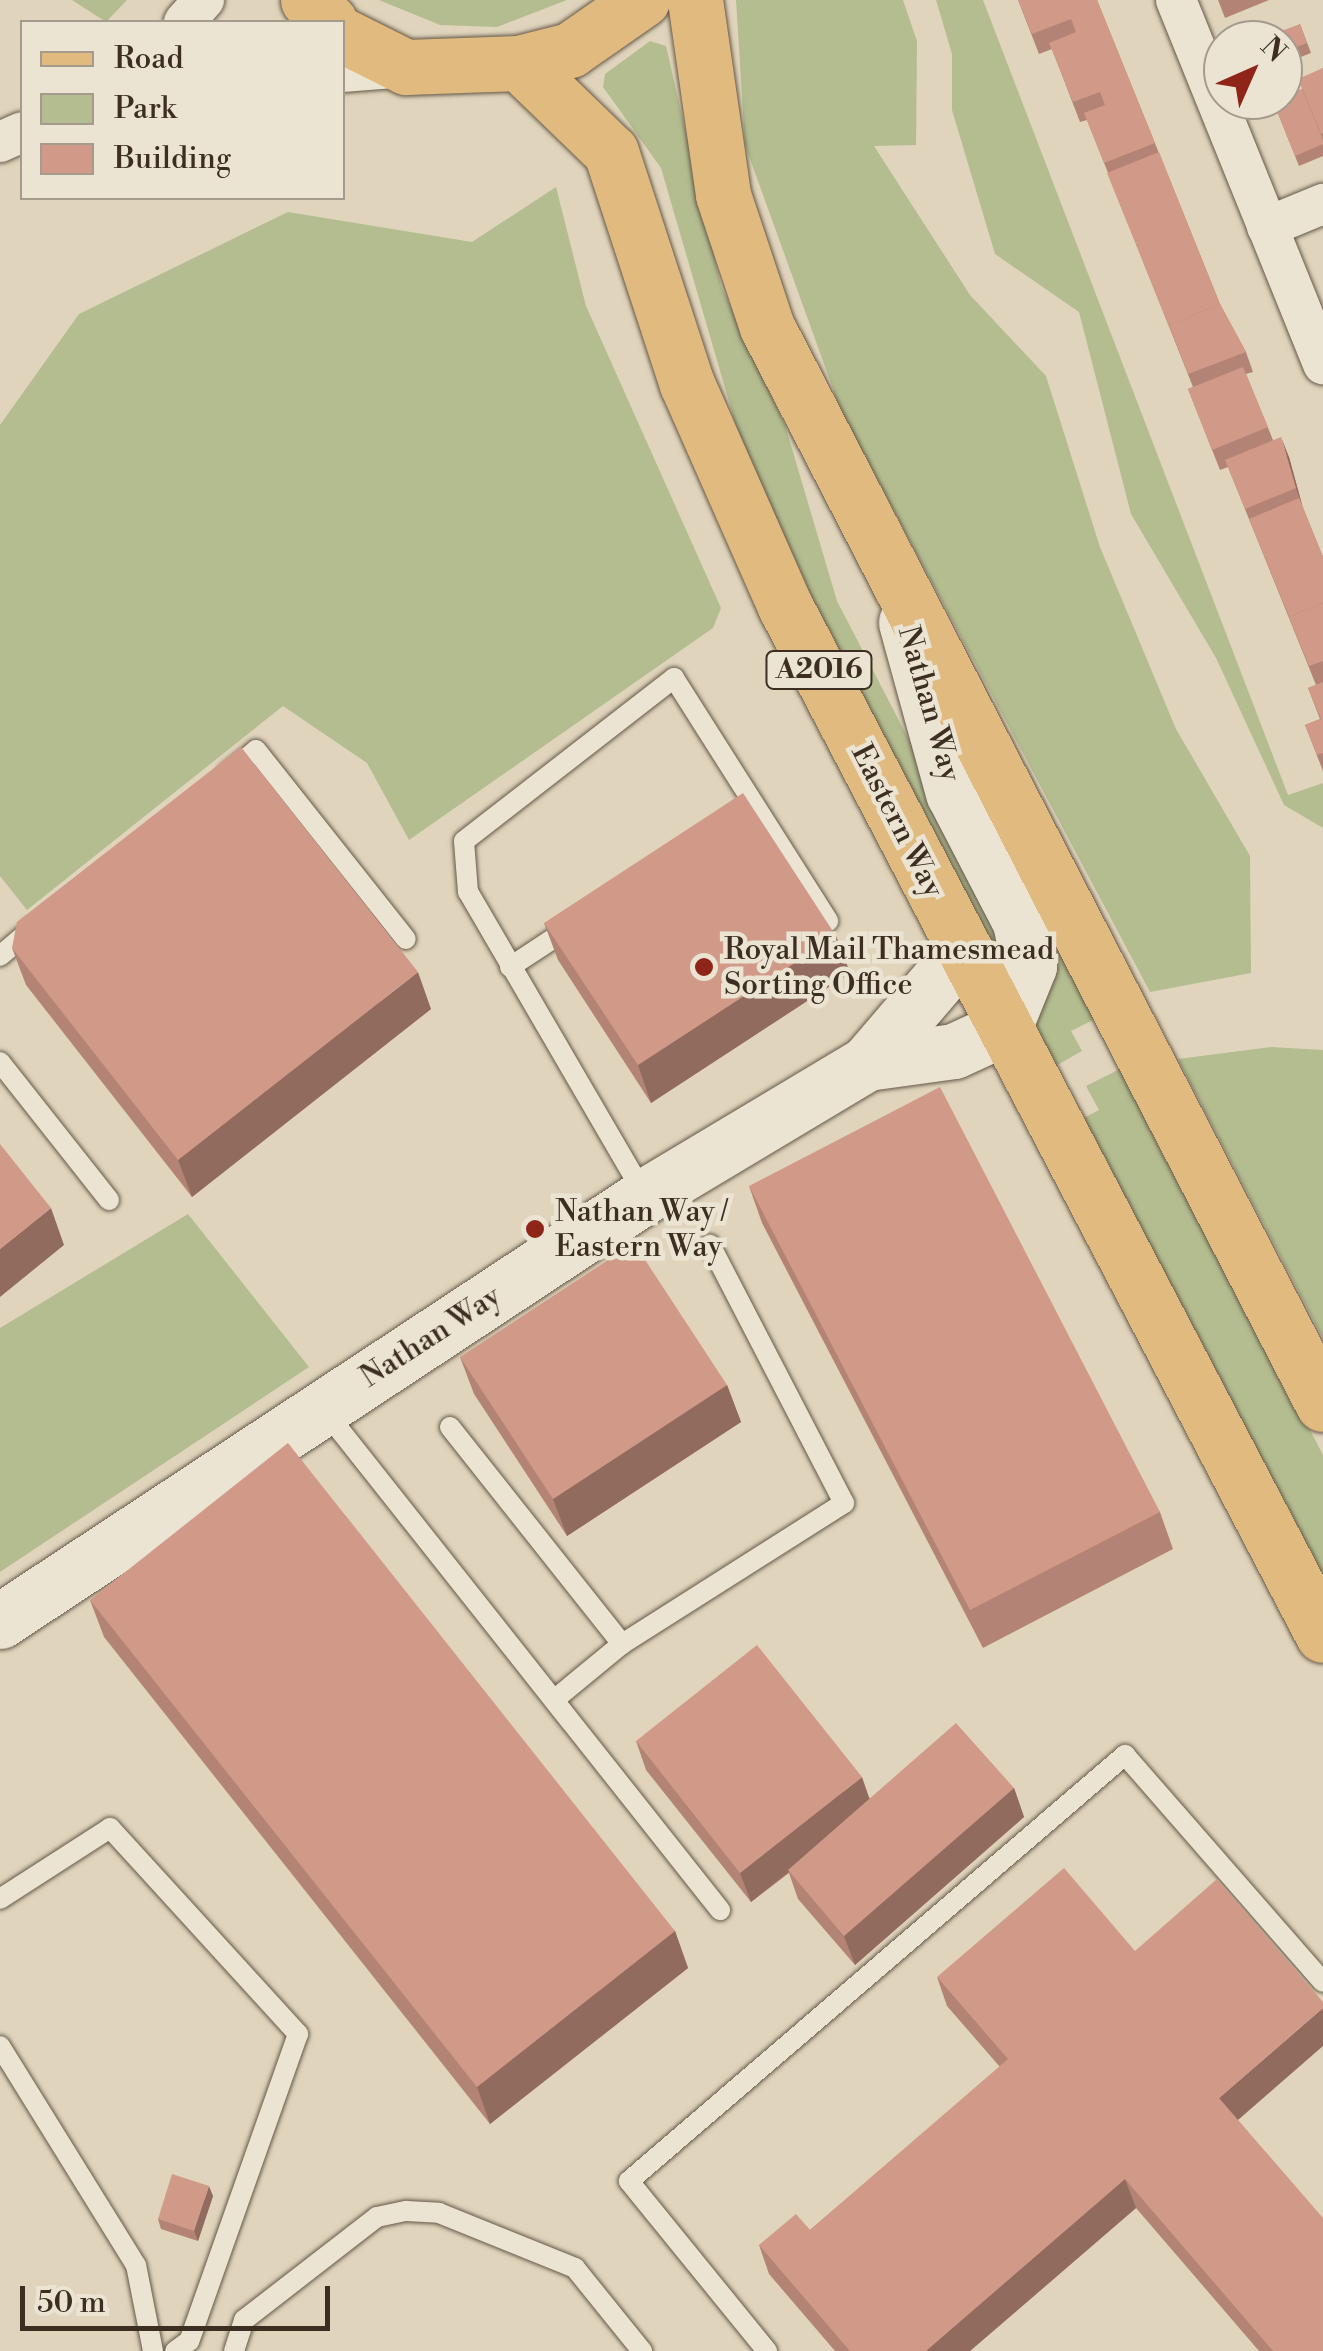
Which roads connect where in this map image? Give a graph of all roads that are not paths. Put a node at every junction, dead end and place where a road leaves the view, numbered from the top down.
1 (204, 0) edge
2 (308, 0) edge
3 (642, 0) edge
4 (695, 0) edge
5 (1176, 0) edge
6 (186, 20) edge
7 (328, 20) edge
8 (345, 36) edge
9 (519, 63) junction
10 (406, 67) junction
11 (345, 72) edge
12 (1323, 204) edge
13 (1267, 227) junction
14 (1323, 364) edge
15 (894, 578) junction
16 (212, 786) edge
17 (588, 915) edge
18 (48, 916) edge
19 (828, 921) edge
20 (406, 939) dead end
21 (964, 950) junction
22 (0, 956) edge
23 (510, 967) junction
24 (1004, 1028) junction
25 (0, 1062) edge
26 (867, 1063) junction
27 (645, 1196) junction
28 (110, 1200) dead end
29 (710, 1246) dead end
30 (1323, 1404) edge
31 (322, 1408) junction
32 (450, 1427) dead end
33 (0, 1621) edge
34 (1323, 1635) edge
35 (622, 1644) junction
36 (554, 1700) junction
37 (4, 1888) edge
38 (720, 1910) dead end
39 (1323, 1982) edge
40 (0, 2046) edge
41 (153, 2351) edge
42 (175, 2351) edge
43 (234, 2351) edge
44 (642, 2351) edge
45 (767, 2351) edge

1 - 6 street
2 - 7 main road
3 - 9 main road
4 - 15 main road
5 - 13 street
8 - 10 main road
9 - 10 main road
9 - 21 main road, Eastern Way / A2016
10 - 11 street
12 - 13 street
13 - 14 street
15 - 24 street, Nathan Way
15 - 30 main road
16 - 20 lane
17 - 23 lane
18 - 22 lane
19 - 23 lane
21 - 24 main road, Eastern Way / A2016
21 - 26 street, Nathan Way
23 - 27 lane
24 - 26 street, Nathan Way
24 - 34 main road, Eastern Way / A2016
25 - 28 lane
26 - 27 street, Nathan Way
27 - 31 street, Nathan Way
29 - 35 lane
31 - 33 street, Nathan Way
31 - 36 lane
32 - 35 lane
35 - 36 lane
36 - 38 lane
37 - 42 lane
39 - 45 lane
40 - 41 lane
43 - 44 lane

